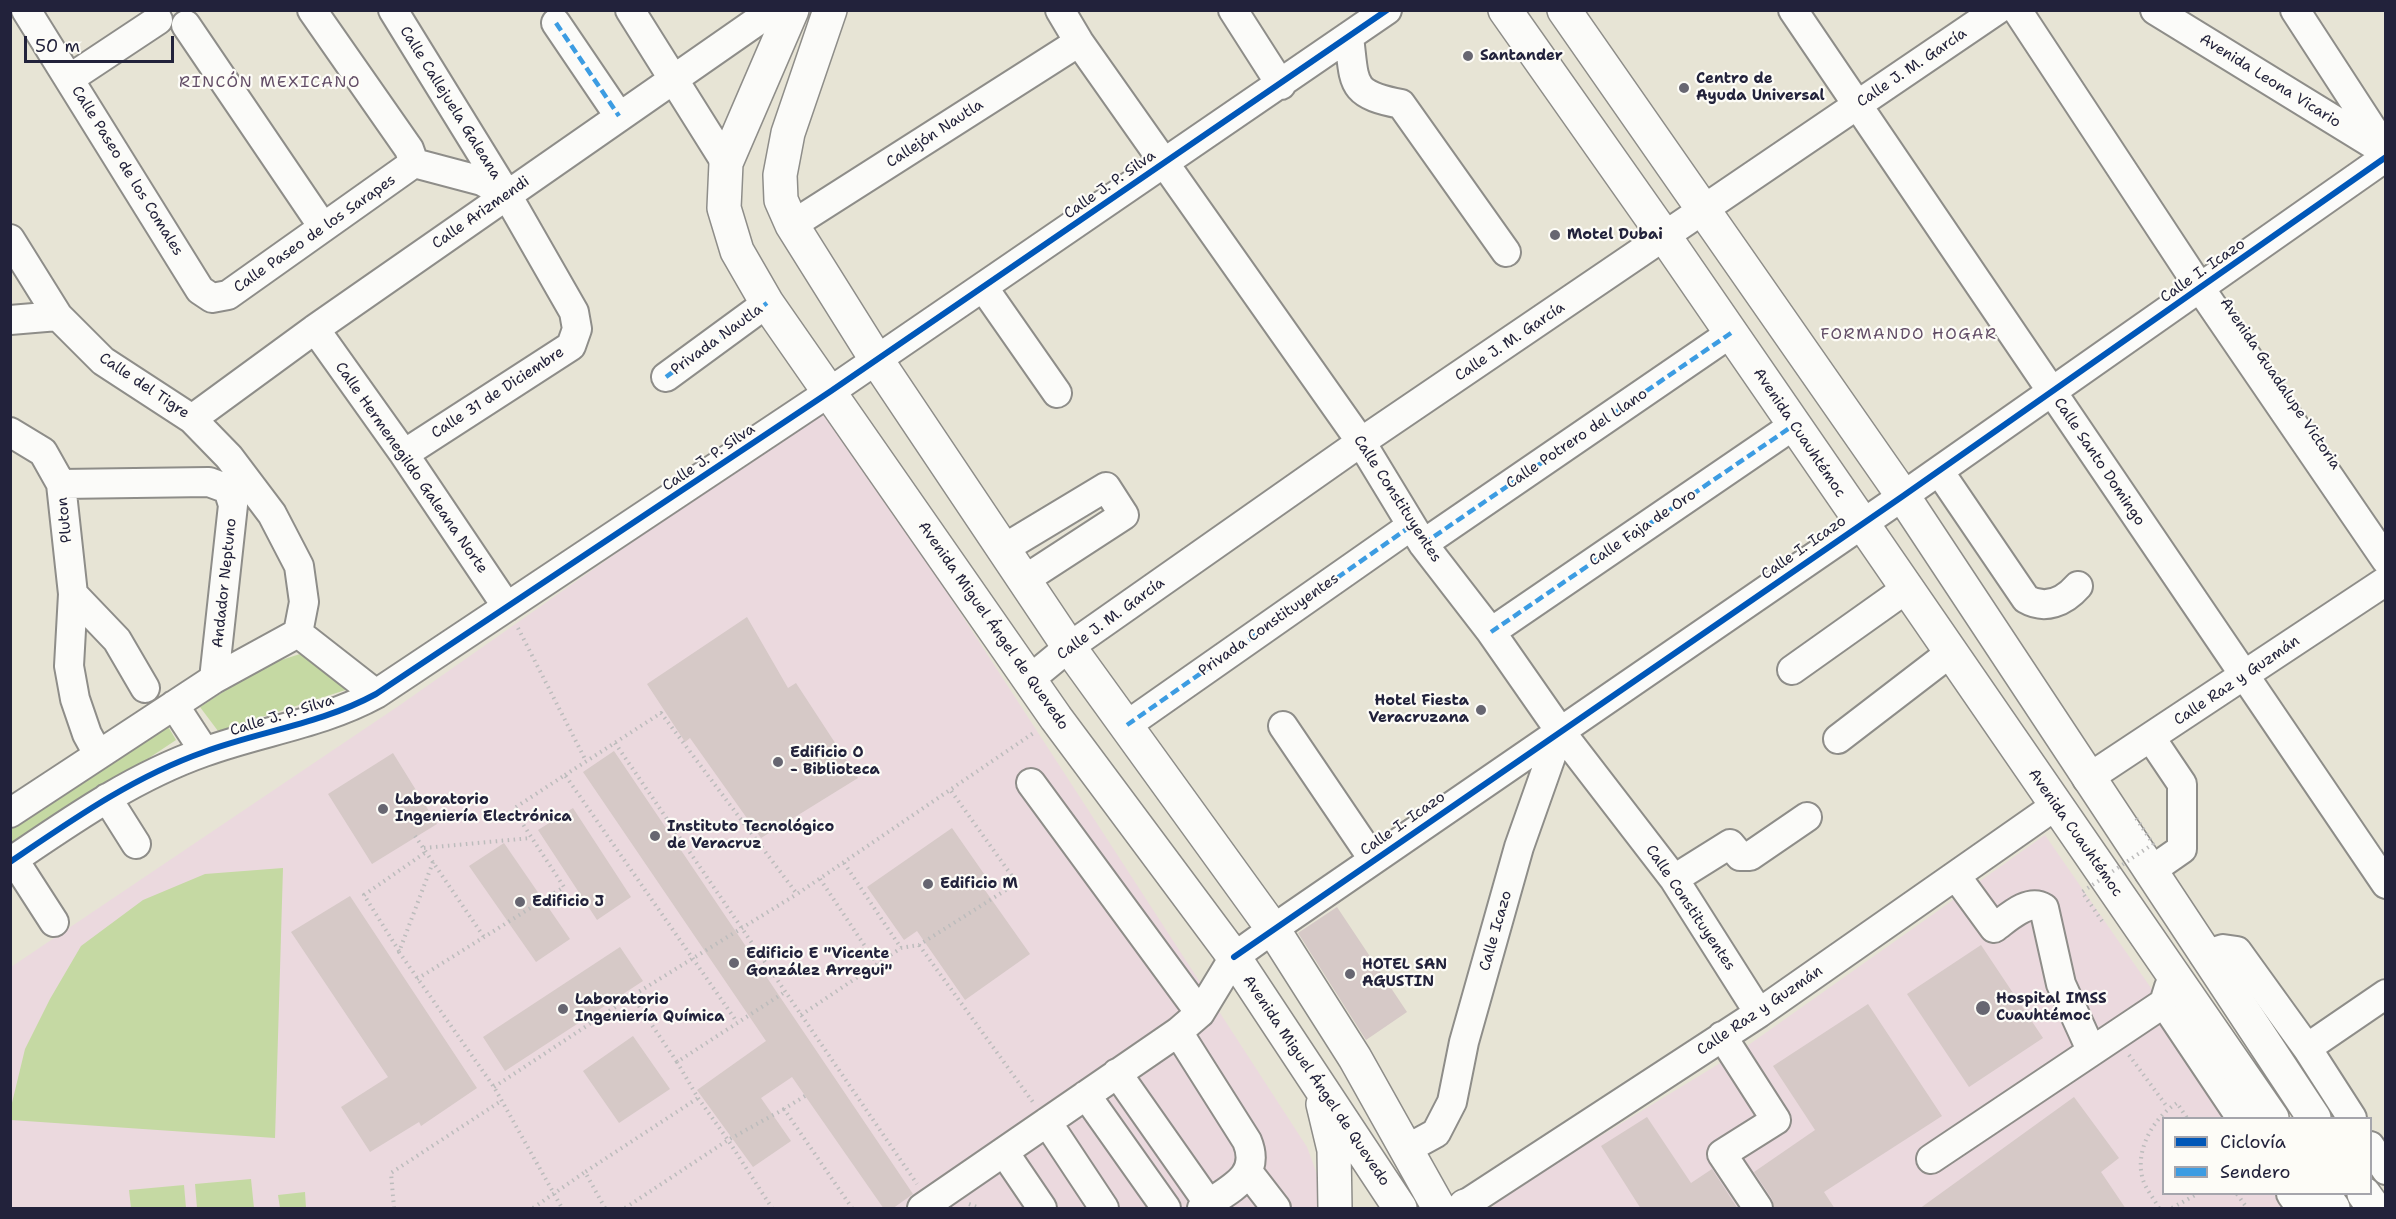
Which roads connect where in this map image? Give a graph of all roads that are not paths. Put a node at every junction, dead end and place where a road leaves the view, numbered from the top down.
1 (26, 10) edge
2 (312, 10) edge
3 (393, 10) edge
4 (773, 10) edge
5 (792, 10) edge
6 (831, 10) edge
7 (1060, 10) edge
8 (1233, 10) edge
9 (1387, 10) edge
10 (1505, 10) edge
11 (1564, 10) edge
12 (1793, 10) edge
13 (1997, 10) edge
14 (2017, 10) edge
15 (2155, 10) edge
16 (2295, 10) edge
17 (641, 14) edge
18 (156, 15) edge
19 (191, 18) edge
20 (556, 23) dead end
21 (1349, 37) junction
22 (1079, 42) junction
23 (69, 79) junction
24 (672, 80) junction
25 (1281, 85) junction
26 (1858, 105) junction
27 (619, 117) junction
28 (2385, 150) edge
29 (2385, 157) edge
30 (1163, 162) junction
31 (414, 163) junction
32 (726, 163) junction
33 (507, 195) junction
34 (1704, 210) junction
35 (792, 225) junction
36 (323, 227) junction
37 (1665, 237) junction
38 (10, 239) edge
39 (1506, 252) dead end
40 (983, 287) junction
41 (2200, 288) junction
42 (212, 298) joint
43 (768, 303) junction
44 (58, 316) junction
45 (10, 320) edge
46 (315, 329) junction
47 (1731, 333) junction
48 (876, 359) junction
49 (666, 377) dead end
50 (831, 391) junction
51 (2052, 392) junction
52 (1057, 393) dead end
53 (192, 419) junction
54 (1794, 425) junction
55 (10, 432) edge
56 (1361, 442) junction
57 (404, 454) junction
58 (1939, 471) junction
59 (61, 484) junction
60 (1903, 496) junction
61 (1861, 523) junction
62 (1417, 535) junction
63 (1003, 549) junction
64 (2385, 560) edge
65 (1024, 580) junction
66 (2385, 581) edge
67 (2078, 586) dead end
68 (1906, 589) junction
69 (73, 594) junction
70 (507, 607) junction
71 (1491, 632) junction
72 (298, 633) junction
73 (1069, 648) junction
74 (1950, 653) junction
75 (1792, 670) dead end
76 (2243, 678) junction
77 (214, 679) junction
78 (1029, 680) junction
79 (145, 688) dead end
80 (376, 694) junction
81 (174, 705) junction
82 (1127, 725) junction
83 (1283, 726) dead end
84 (1560, 731) junction
85 (2151, 738) junction
86 (1838, 739) dead end
87 (204, 751) junction
88 (98, 753) junction
89 (2087, 779) junction
90 (1031, 783) dead end
91 (107, 798) junction
92 (2055, 806) junction
93 (10, 813) edge
94 (1807, 817) dead end
95 (136, 844) dead end
96 (1372, 859) junction
97 (12, 861) edge
98 (2149, 872) junction
99 (1956, 876) junction
100 (1674, 879) junction
101 (2385, 884) edge
102 (54, 922) dead end
103 (1273, 929) junction
104 (2204, 955) junction
105 (1234, 957) junction
106 (2169, 989) junction
107 (2385, 994) edge
108 (1200, 1013) junction
109 (1759, 1013) junction
110 (1178, 1032) junction
111 (1722, 1036) junction
112 (2103, 1042) junction
113 (2307, 1048) junction
114 (1117, 1073) junction
115 (1319, 1085) junction
116 (1086, 1095) junction
117 (1339, 1116) junction
118 (2240, 1117) edge
119 (2270, 1117) edge
120 (2313, 1117) edge
121 (2351, 1117) edge
122 (1047, 1122) junction
123 (1436, 1133) junction
124 (1405, 1149) junction
125 (2372, 1149) edge
126 (1004, 1152) junction
127 (1930, 1159) dead end
128 (2385, 1170) edge
129 (1249, 1173) junction
130 (2292, 1195) edge
131 (2324, 1195) edge
132 (2365, 1195) edge
133 (922, 1201) edge
134 (1214, 1204) edge
135 (1444, 1204) edge
136 (1042, 1209) edge
137 (1104, 1209) edge
138 (1166, 1209) edge
139 (1276, 1209) edge
140 (1335, 1209) edge
141 (1400, 1209) edge
142 (1758, 1209) edge
143 (2301, 1209) edge
144 (2333, 1209) edge
145 (2374, 1209) edge

1 - 23 street, Calle Paseo de los Comales
2 - 31 street
3 - 33 street, Calle Callejuela Galeana
4 - 24 street, Calle Arizmendi
5 - 32 main road, Avenida Miguel Ángel de Quevedo
6 - 35 main road
7 - 22 street, Calle Constituyentes
8 - 25 street
9 - 21 street, Calle J. P. Silva
10 - 37 main road, Avenida Cuauhtémoc
11 - 34 main road
12 - 26 street, Calle Santo Domingo
13 - 26 street, Calle J. M. García
14 - 41 street, Avenida Guadalupe Victoria
15 - 28 street, Avenida Leona Vicario
16 - 28 street
17 - 24 street
18 - 19 street
18 - 23 street
19 - 36 street
20 - 27 street
21 - 25 street, Calle J. P. Silva
21 - 39 street
22 - 30 street, Calle Constituyentes
22 - 35 street, Callejón Nautla
23 - 42 street, Calle Paseo de los Comales
24 - 27 street, Calle Arizmendi
24 - 32 street
25 - 30 street, Calle J. P. Silva
26 - 34 street, Calle J. M. García
26 - 51 street, Calle Santo Domingo
27 - 33 street, Calle Arizmendi
29 - 41 street, Calle I. Icazo
30 - 40 street, Calle J. P. Silva
30 - 56 street, Calle Constituyentes
31 - 33 street
31 - 36 street, Calle Paseo de los Sarapes
32 - 43 main road, Avenida Miguel Ángel de Quevedo
33 - 46 street, Calle Arizmendi
33 - 57 street, Calle 31 de Diciembre
34 - 37 street, Calle J. M. García
34 - 60 main road
35 - 48 main road
36 - 42 street, Calle Paseo de los Sarapes
37 - 47 main road, Avenida Cuauhtémoc
37 - 56 street, Calle J. M. García
38 - 44 street, Calle del Tigre
40 - 48 street, Calle J. P. Silva
40 - 52 street
41 - 51 street, Calle I. Icazo
41 - 64 street, Avenida Guadalupe Victoria
43 - 49 street, Privada Nautla
43 - 50 main road, Avenida Miguel Ángel de Quevedo
44 - 45 street
44 - 53 street, Calle del Tigre
46 - 53 street, Calle Arizmendi
46 - 57 street, Calle Hermenegildo Galeana Norte
47 - 54 main road, Avenida Cuauhtémoc
47 - 62 street, Calle Potrero del Llano
48 - 50 street, Calle J. P. Silva
48 - 63 main road
50 - 70 street, Calle J. P. Silva
50 - 78 main road, Avenida Miguel Ángel de Quevedo
51 - 58 street, Calle I. Icazo
51 - 76 street, Calle Santo Domingo
53 - 72 street, Calle del Tigre
54 - 61 main road, Avenida Cuauhtémoc
54 - 71 street, Calle Faja de Oro
55 - 59 street, Pluton
56 - 62 street, Calle Constituyentes
56 - 73 street, Calle J. M. García
57 - 70 street, Calle Hermenegildo Galeana Norte
58 - 60 street, Calle I. Icazo
58 - 67 street
59 - 69 street, Pluton
59 - 77 street, Andador Neptuno
60 - 61 street, Calle I. Icazo
60 - 89 main road
61 - 68 main road, Avenida Cuauhtémoc
61 - 84 street, Calle I. Icazo
62 - 71 street, Calle Constituyentes
62 - 82 street, Privada Constituyentes
63 - 65 main road
63 - 65 street
65 - 73 main road
66 - 76 street, Calle Raz y Guzmán
68 - 74 main road, Avenida Cuauhtémoc
68 - 75 street
69 - 79 street
69 - 88 street, Pluton
70 - 80 street, Calle J. P. Silva
71 - 84 street, Calle Constituyentes
72 - 77 street
72 - 80 street
73 - 78 street, Calle J. M. García
73 - 82 main road
74 - 86 street
74 - 92 main road, Avenida Cuauhtémoc
76 - 85 street, Calle Raz y Guzmán
76 - 101 street, Calle Santo Domingo
77 - 81 street
78 - 105 main road, Avenida Miguel Ángel de Quevedo
80 - 87 street, Calle J. P. Silva
81 - 87 street
81 - 88 street
82 - 103 main road
83 - 96 street
84 - 96 street, Calle I. Icazo
84 - 100 street, Calle Constituyentes
84 - 123 street, Calle Icazo
85 - 89 street, Calle Raz y Guzmán
85 - 98 street
87 - 91 street, Calle J. P. Silva
88 - 93 street
89 - 98 main road
90 - 108 street
91 - 95 street
91 - 97 street, Calle J. P. Silva
92 - 99 street, Calle Raz y Guzmán
92 - 106 main road, Avenida Cuauhtémoc
94 - 100 street
96 - 103 street, Calle I. Icazo
97 - 102 street
98 - 104 main road
99 - 109 street, Calle Raz y Guzmán
99 - 112 street
100 - 109 street, Calle Constituyentes
103 - 105 street, Calle I. Icazo
103 - 124 main road
104 - 113 street
104 - 120 main road
105 - 108 street
105 - 115 main road, Avenida Miguel Ángel de Quevedo
106 - 112 street
106 - 118 street, Avenida Cuauhtémoc
106 - 119 main road, Avenida Cuauhtémoc
107 - 113 street
108 - 110 street
109 - 111 street, Calle Raz y Guzmán
110 - 114 street
110 - 129 street
111 - 135 street, Calle Raz y Guzmán
111 - 142 street
112 - 127 street
113 - 121 street
114 - 116 street
114 - 134 street
115 - 117 main road, Avenida Miguel Ángel de Quevedo
115 - 140 main road
116 - 122 street
116 - 138 street
117 - 124 main road
117 - 141 main road, Avenida Miguel Ángel de Quevedo
122 - 126 street
122 - 137 street
123 - 124 street
123 - 135 street, Calle Icazo
124 - 135 main road
125 - 128 street
126 - 133 street
126 - 136 street
129 - 134 street
129 - 139 street
130 - 143 street
131 - 144 main road
132 - 145 main road

